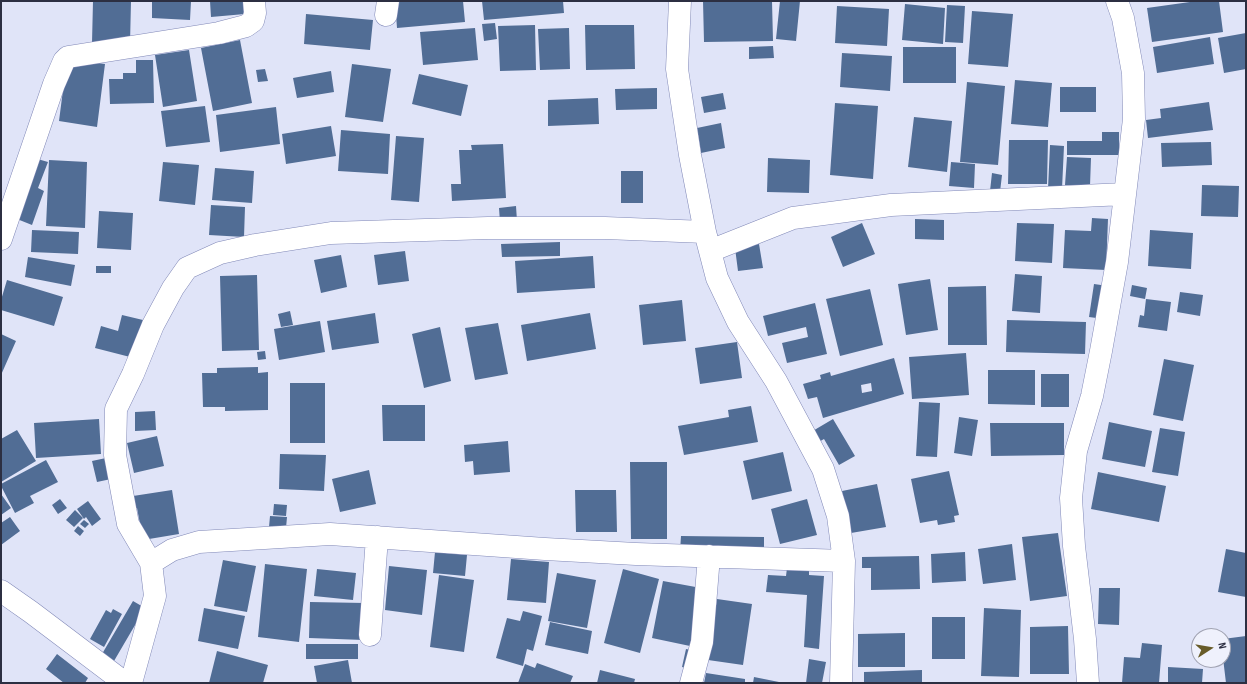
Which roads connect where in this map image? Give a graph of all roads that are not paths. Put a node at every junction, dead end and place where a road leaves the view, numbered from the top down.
1 (254, 1) edge
2 (680, 1) edge
3 (1117, 1) edge
4 (1124, 194) junction
5 (1, 239) edge
6 (708, 241) junction
7 (378, 537) junction
8 (710, 556) junction
9 (844, 560) junction
10 (151, 563) junction
11 (1, 591) edge
12 (370, 635) dead end
13 (125, 683) edge
14 (131, 683) edge
15 (691, 683) edge
16 (841, 683) edge
17 (1088, 683) edge

1 - 5 street
2 - 6 street
3 - 4 street
4 - 6 street
4 - 17 street
6 - 9 street
6 - 10 street
7 - 8 street
7 - 10 street
7 - 12 street
8 - 9 street
8 - 15 street
9 - 16 street
10 - 14 street
11 - 13 street

